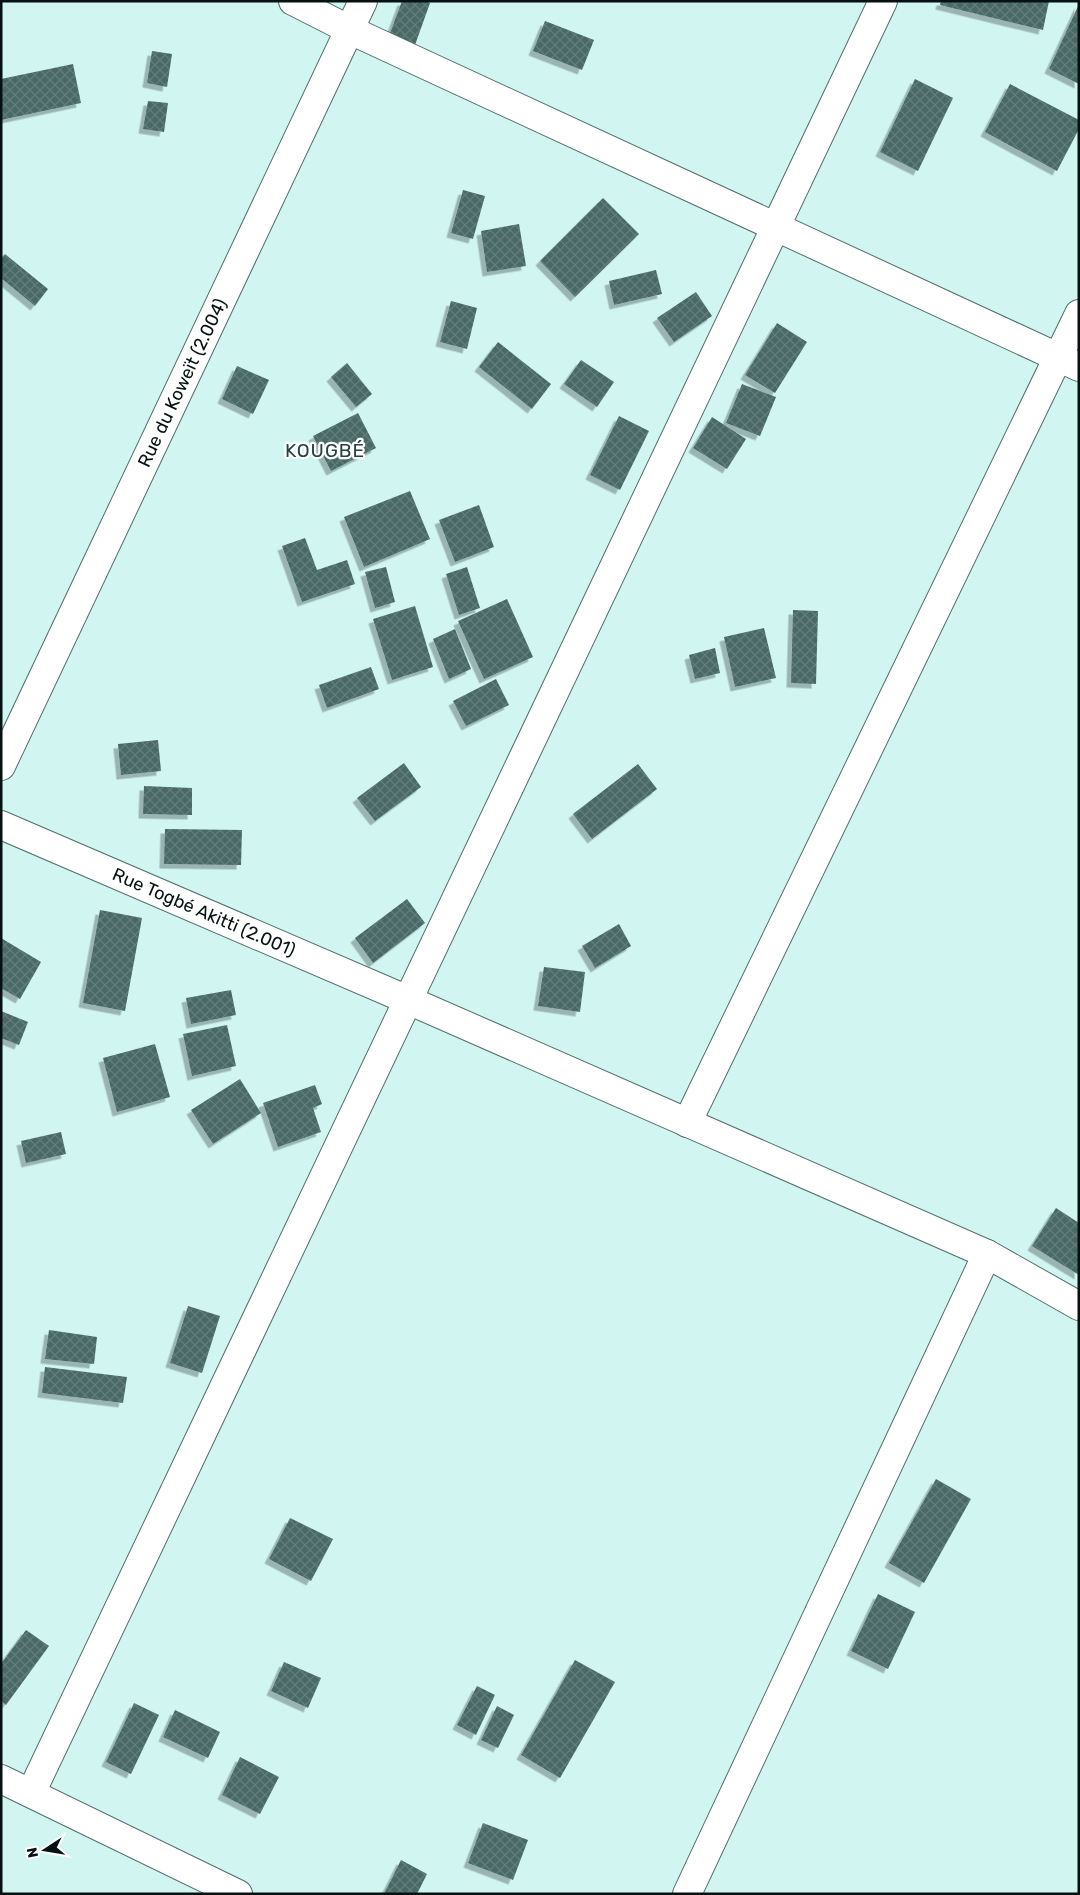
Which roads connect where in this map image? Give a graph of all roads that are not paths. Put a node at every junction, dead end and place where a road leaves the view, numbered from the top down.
1 (293, 1) edge
2 (363, 1) edge
3 (882, 1) edge
4 (350, 30) junction
5 (775, 227) junction
6 (1079, 314) edge
7 (1068, 362) edge
8 (1, 766) edge
9 (1, 825) edge
10 (408, 1000) junction
11 (687, 1122) junction
12 (986, 1254) junction
13 (1079, 1306) edge
14 (1, 1779) edge
15 (31, 1793) junction
16 (238, 1894) edge
17 (687, 1894) edge

1 - 4 street
2 - 4 street, Rue du Koweït (2.004)
3 - 5 street
4 - 5 street
4 - 8 street, Rue du Koweït (2.004)
5 - 7 street
5 - 10 street
6 - 7 street
7 - 11 street
9 - 10 street, Rue Togbé Akitti (2.001)
10 - 11 street, Rue Togbé Akitti (2.001)
10 - 15 street
11 - 12 street, Rue Togbé Akitti (2.001)
12 - 13 street, Rue Togbé Akitti (2.001)
12 - 17 street
14 - 15 street
15 - 16 street

